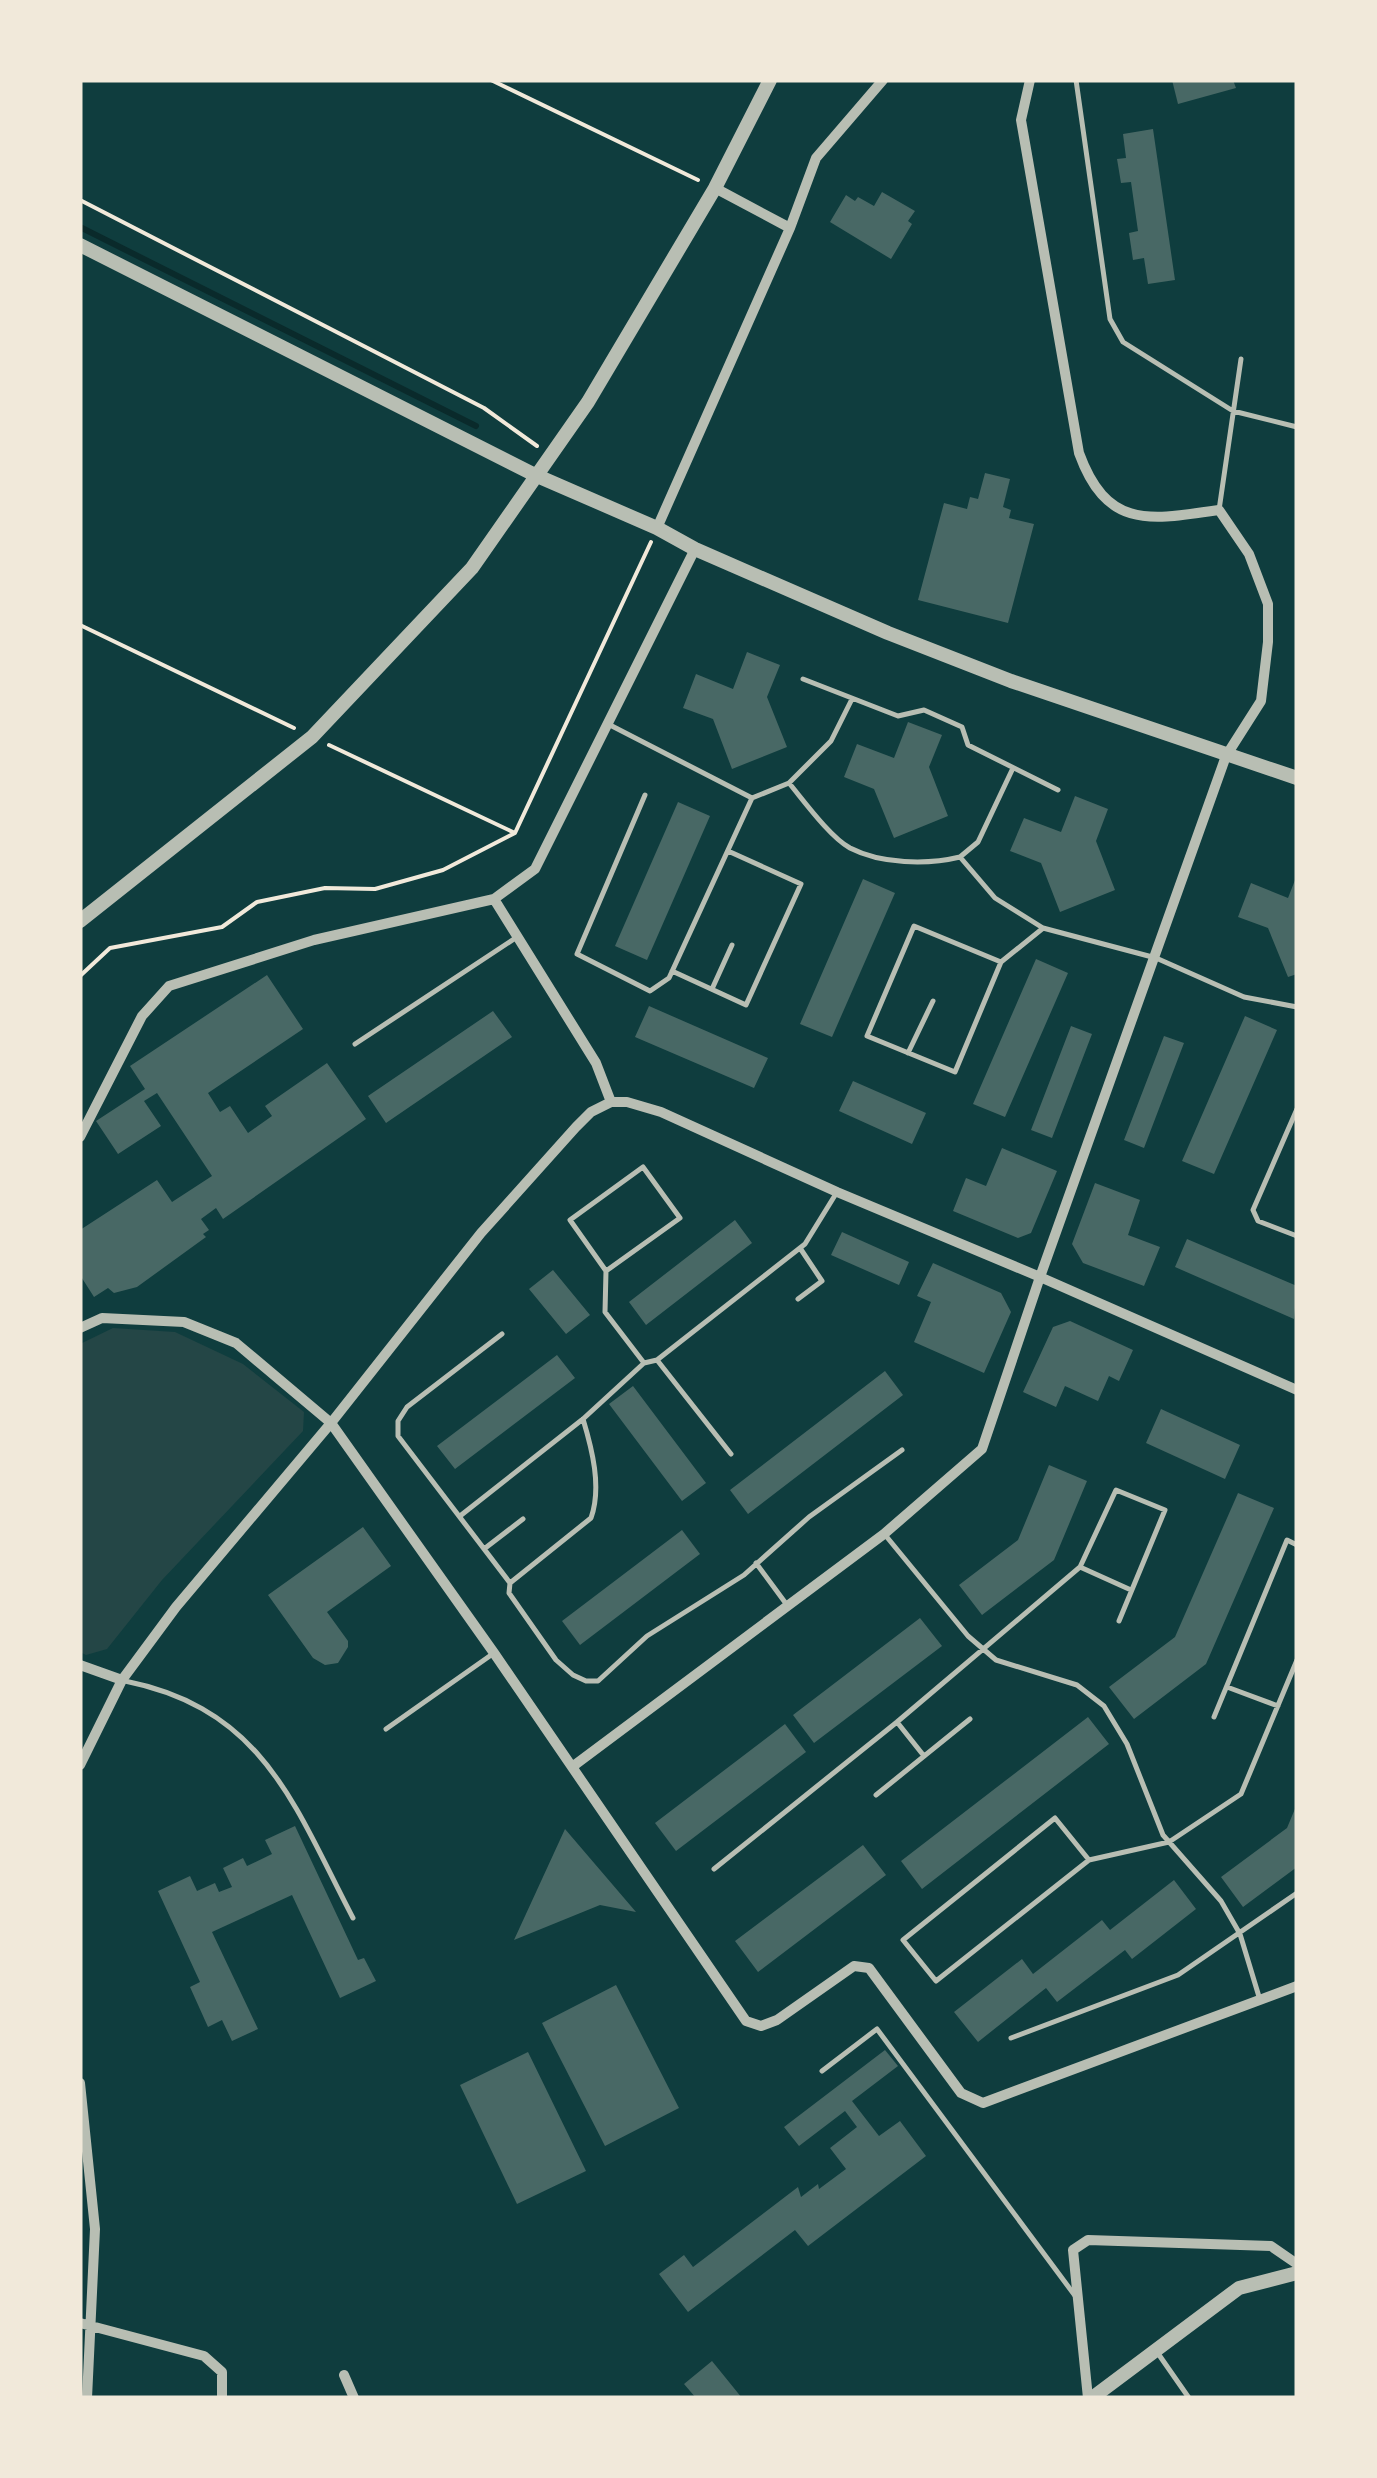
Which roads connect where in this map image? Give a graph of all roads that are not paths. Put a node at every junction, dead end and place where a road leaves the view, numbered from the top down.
1 (770, 80) edge
2 (883, 80) edge
3 (1030, 80) edge
4 (1076, 80) edge
5 (715, 188) junction
6 (790, 228) junction
7 (80, 245) edge
8 (1241, 360) dead end
9 (1233, 411) junction
10 (1297, 427) edge
11 (535, 475) junction
12 (1219, 510) junction
13 (657, 528) junction
14 (695, 550) junction
15 (802, 679) dead end
16 (853, 698) junction
17 (608, 724) junction
18 (1226, 756) junction
19 (1013, 768) junction
20 (1297, 778) edge
21 (788, 783) junction
22 (1058, 790) dead end
23 (644, 795) dead end
24 (752, 798) junction
25 (728, 850) junction
26 (960, 856) junction
27 (494, 899) junction
28 (80, 921) edge
29 (1043, 928) junction
30 (517, 937) junction
31 (732, 945) dead end
32 (1156, 958) junction
33 (1001, 962) junction
34 (672, 971) junction
35 (712, 989) junction
36 (933, 1001) dead end
37 (1297, 1007) edge
38 (354, 1044) dead end
39 (908, 1053) junction
40 (611, 1102) junction
41 (1297, 1109) edge
42 (80, 1137) edge
43 (837, 1192) junction
44 (1297, 1235) edge
45 (800, 1248) junction
46 (606, 1270) junction
47 (1040, 1277) junction
48 (798, 1300) dead end
49 (80, 1328) edge
50 (502, 1334) dead end
51 (658, 1360) junction
52 (644, 1363) junction
53 (1297, 1390) edge
54 (583, 1419) junction
55 (331, 1424) junction
56 (902, 1450) dead end
57 (731, 1454) dead end
58 (460, 1516) junction
59 (523, 1519) dead end
60 (884, 1534) junction
61 (1297, 1545) edge
62 (484, 1549) junction
63 (756, 1562) junction
64 (1080, 1567) junction
65 (510, 1583) junction
66 (1132, 1590) junction
67 (788, 1606) junction
68 (1118, 1621) dead end
69 (983, 1649) junction
70 (494, 1653) junction
71 (1297, 1660) edge
72 (80, 1665) edge
73 (122, 1680) junction
74 (1227, 1687) junction
75 (1278, 1706) junction
76 (1214, 1717) dead end
77 (970, 1719) dead end
78 (896, 1722) junction
79 (386, 1729) dead end
80 (924, 1756) junction
81 (81, 1758) edge
82 (572, 1767) junction
83 (876, 1795) dead end
84 (1169, 1842) junction
85 (1089, 1860) junction
86 (714, 1869) dead end
87 (1297, 1893) edge
88 (353, 1918) dead end
89 (1240, 1934) junction
90 (1297, 1986) edge
91 (1260, 2000) junction
92 (1011, 2038) dead end
93 (822, 2071) dead end
94 (80, 2083) edge
95 (1297, 2264) edge
96 (1297, 2272) edge
97 (1078, 2300) junction
98 (85, 2325) edge
99 (1155, 2349) junction
100 (344, 2375) dead end
101 (87, 2398) edge
102 (222, 2398) edge
103 (354, 2398) edge
104 (1090, 2398) edge
105 (1188, 2398) edge

1 - 5 street
2 - 6 street
3 - 12 street
4 - 9 lane
5 - 6 street
5 - 11 street
6 - 13 street
7 - 11 street
8 - 9 lane
9 - 10 lane
9 - 12 lane
11 - 13 street
11 - 28 street
12 - 18 street
13 - 14 street
14 - 17 street
14 - 18 street
15 - 16 lane
16 - 19 lane
16 - 21 lane
17 - 24 lane
17 - 27 street
18 - 20 street
18 - 32 street
19 - 22 lane
19 - 26 lane
21 - 24 lane
21 - 26 lane
23 - 34 lane
24 - 25 lane
25 - 34 lane
25 - 35 lane
26 - 29 lane
27 - 30 street
27 - 42 street
29 - 32 lane
29 - 33 lane
30 - 38 lane
30 - 40 street
31 - 35 lane
32 - 37 lane
32 - 47 street
33 - 39 lane
33 - 39 lane
34 - 35 lane
36 - 39 lane
40 - 43 street
40 - 55 street
41 - 44 lane
43 - 45 lane
43 - 47 street
45 - 48 lane
45 - 51 lane
46 - 46 lane
46 - 52 lane
47 - 53 street
47 - 60 street
49 - 55 street
50 - 58 lane
51 - 52 lane
51 - 57 lane
52 - 54 lane
54 - 58 lane
54 - 65 lane
55 - 70 street
55 - 73 street
56 - 63 lane
58 - 62 lane
59 - 62 lane
60 - 67 street
60 - 69 lane
61 - 74 lane
62 - 65 lane
63 - 65 lane
63 - 67 lane
64 - 66 lane
64 - 66 lane
64 - 69 lane
66 - 68 lane
67 - 82 street
69 - 78 lane
69 - 84 lane
70 - 79 lane
70 - 82 street
71 - 75 lane
72 - 73 street
73 - 81 street
73 - 88 lane
74 - 75 lane
74 - 76 lane
75 - 84 lane
77 - 80 lane
78 - 80 lane
78 - 86 lane
80 - 83 lane
82 - 91 street
84 - 85 lane
84 - 89 lane
85 - 85 lane
87 - 89 lane
89 - 91 lane
89 - 92 lane
90 - 91 street
93 - 97 lane
94 - 98 street
95 - 97 street
96 - 99 street
97 - 104 street
98 - 101 street
98 - 102 street
99 - 104 street
99 - 105 lane
100 - 103 street

